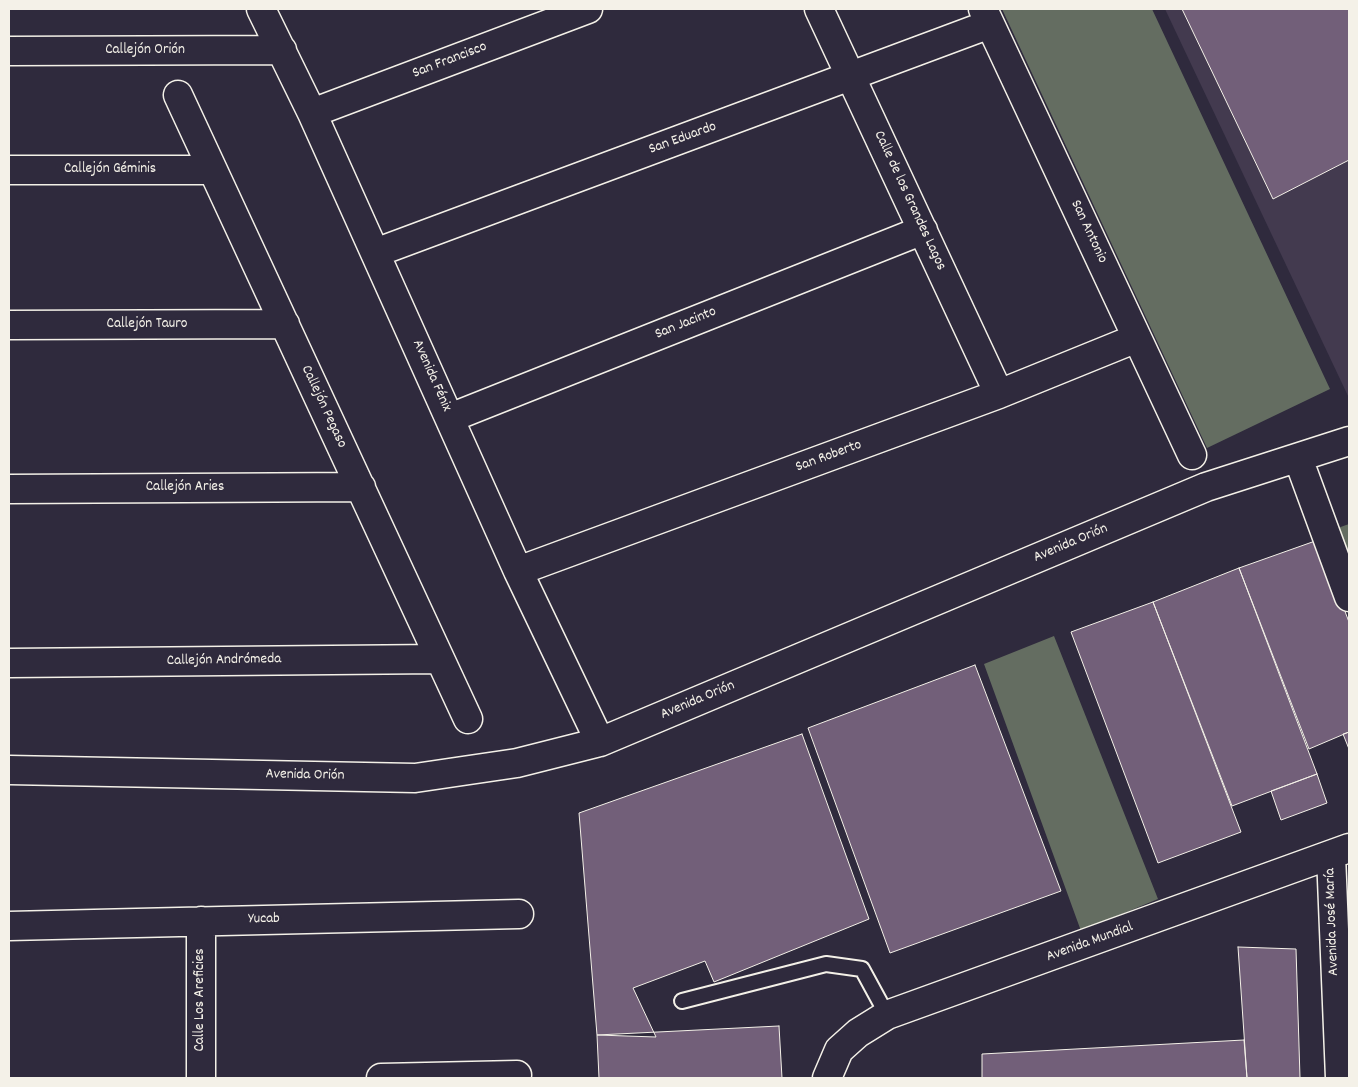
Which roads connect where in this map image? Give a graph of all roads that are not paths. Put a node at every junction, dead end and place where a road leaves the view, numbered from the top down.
1 (261, 9) edge
2 (588, 9) edge
3 (819, 9) edge
4 (987, 16) edge
5 (282, 50) junction
6 (9, 51) edge
7 (850, 77) junction
8 (178, 95) dead end
9 (312, 113) junction
10 (9, 170) edge
11 (212, 170) junction
12 (923, 230) junction
13 (375, 253) junction
14 (285, 324) junction
15 (9, 325) edge
16 (1138, 338) junction
17 (999, 394) junction
18 (450, 418) junction
19 (1349, 441) edge
20 (1192, 455) dead end
21 (1298, 458) junction
22 (360, 487) junction
23 (9, 489) edge
24 (518, 571) junction
25 (1349, 597) edge
26 (439, 659) junction
27 (9, 663) edge
28 (468, 718) dead end
29 (600, 742) junction
30 (9, 770) edge
31 (1340, 852) edge
32 (519, 914) dead end
33 (200, 921) junction
34 (9, 926) edge
35 (682, 1001) dead end
36 (887, 1015) junction
37 (517, 1075) dead end
38 (195, 1078) edge
39 (201, 1078) edge
40 (216, 1078) edge
41 (381, 1078) edge
42 (827, 1078) edge
43 (1340, 1078) edge

1 - 5 street, Avenida Fénix
2 - 9 street, San Francisco
3 - 7 street, Calle de los Grandes Lagos
4 - 7 street, San Eduardo
4 - 16 street, San Antonio
5 - 6 street, Callejón Orión
5 - 9 street, Avenida Fénix
7 - 12 street, Calle de los Grandes Lagos
7 - 13 street, San Eduardo
8 - 11 street, Callejón Pegaso
9 - 13 street, Avenida Fénix
10 - 11 street, Callejón Géminis
11 - 14 street, Callejón Pegaso
12 - 17 street, Calle de los Grandes Lagos
12 - 18 street, San Jacinto
13 - 18 street, Avenida Fénix
14 - 15 street, Callejón Tauro
14 - 22 street, Callejón Pegaso
16 - 17 street, San Roberto
16 - 20 street, San Antonio
17 - 24 street, San Roberto
18 - 24 street, Avenida Fénix
19 - 21 street, Avenida Orión
21 - 25 street
21 - 29 street, Avenida Orión
22 - 23 street, Callejón Aries
22 - 26 street, Callejón Pegaso
24 - 29 street, Avenida Fénix
26 - 27 street, Callejón Andrómeda
26 - 28 street, Callejón Pegaso
29 - 30 street, Avenida Orión
31 - 36 street, Avenida Mundial
31 - 43 street, Avenida José María
32 - 33 street, Yucab
33 - 34 street, Yucab
33 - 39 street, Calle Los Areficies
35 - 36 lane
36 - 42 street, Avenida Mundial
37 - 41 street
38 - 39 street
39 - 40 street

